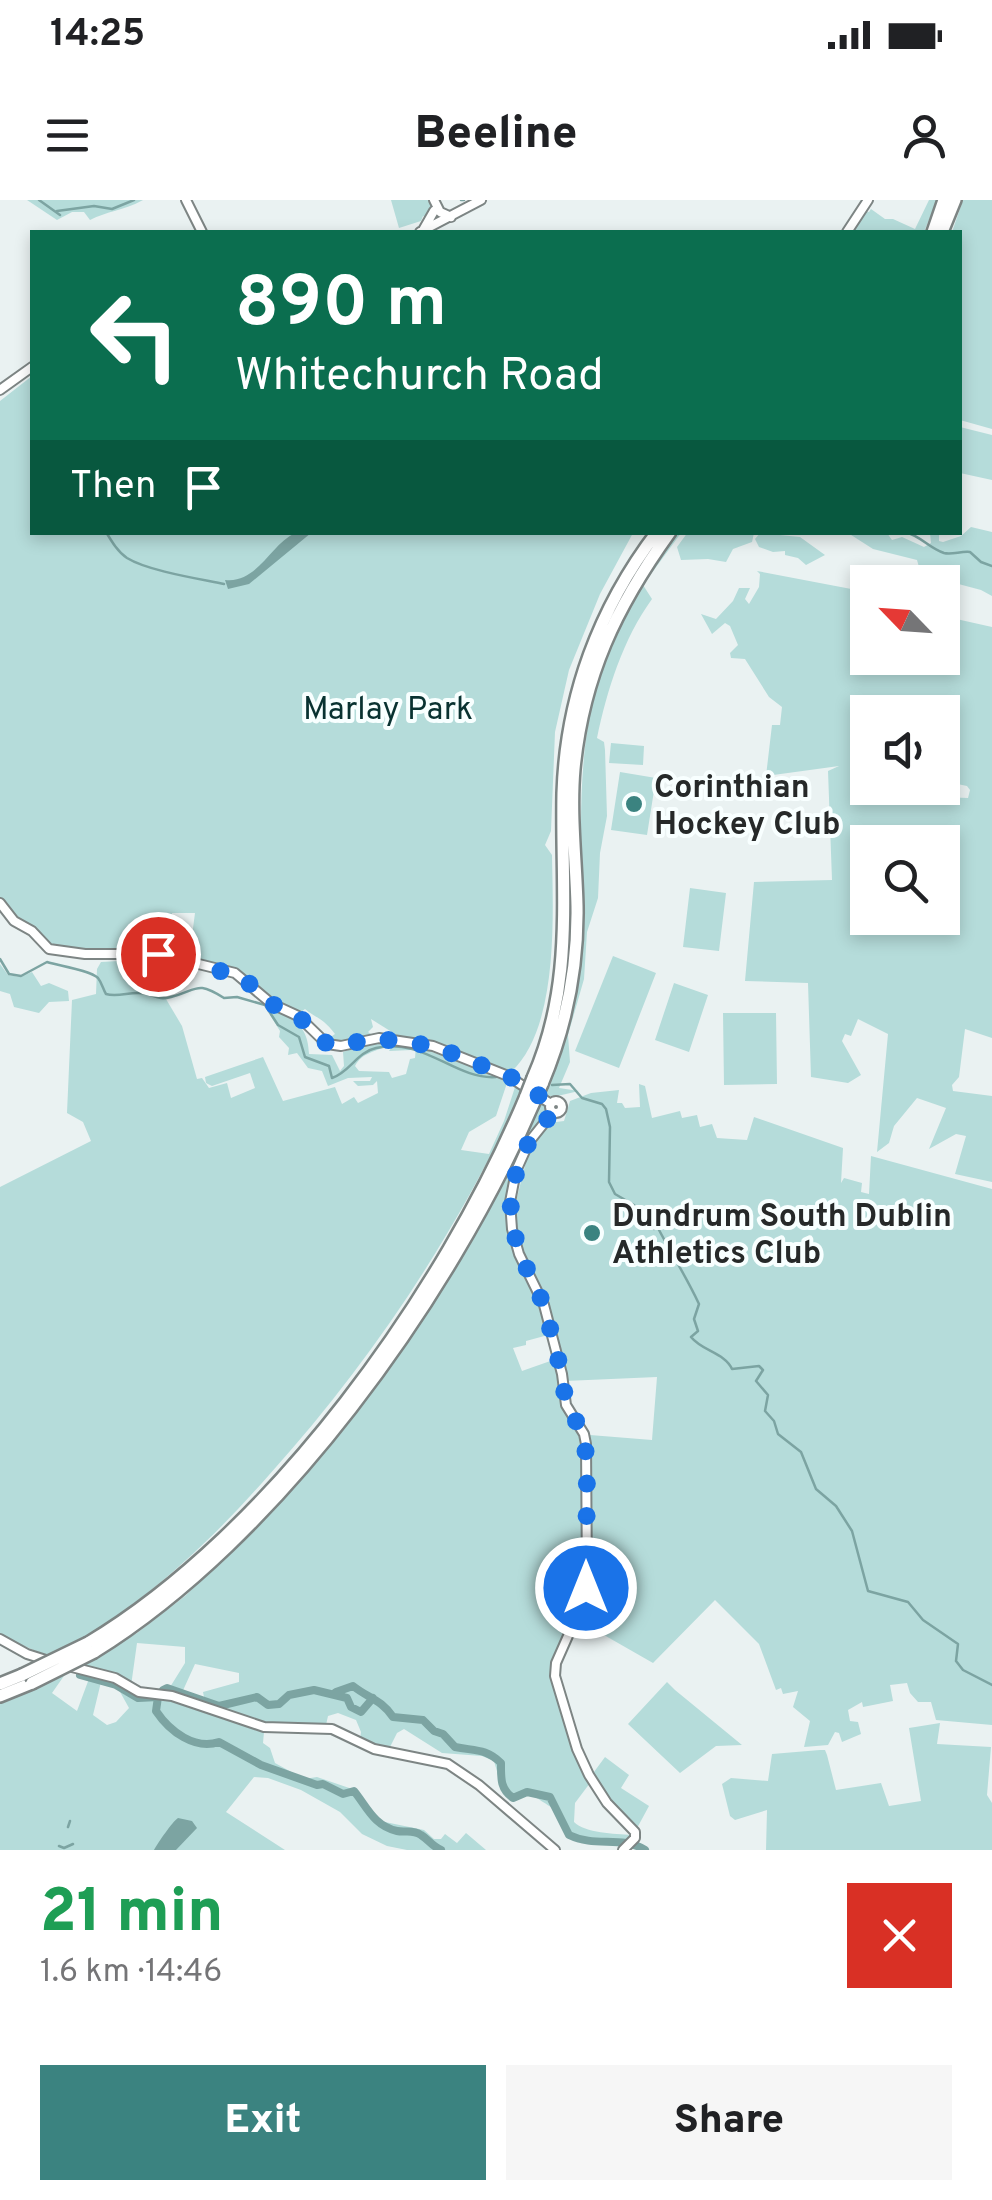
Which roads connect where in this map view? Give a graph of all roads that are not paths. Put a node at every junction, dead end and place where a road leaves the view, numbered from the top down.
1 (186, 200) edge
2 (434, 200) edge
3 (481, 200) edge
4 (868, 200) edge
5 (944, 200) edge
6 (955, 200) edge
7 (434, 211) junction
8 (452, 217) junction
9 (438, 225) junction
10 (201, 230) edge
11 (422, 230) edge
12 (426, 230) edge
13 (848, 230) edge
14 (933, 230) edge
15 (943, 230) edge
16 (30, 369) edge
17 (0, 390) edge
18 (656, 535) edge
19 (668, 535) edge
20 (0, 903) edge
21 (538, 1081) junction
22 (0, 1639) edge
23 (27, 1679) junction
24 (0, 1684) edge
25 (0, 1696) edge
26 (624, 1849) edge
27 (557, 1850) edge

1 - 10 street
2 - 7 street
2 - 8 street
3 - 8 street
4 - 13 street
5 - 14 highway
6 - 15 highway
7 - 9 street
7 - 11 street
8 - 9 street
9 - 12 street
16 - 17 street
18 - 21 highway
19 - 21 highway
20 - 26 street
21 - 23 highway, bridge
22 - 27 street
23 - 24 highway
23 - 25 highway

